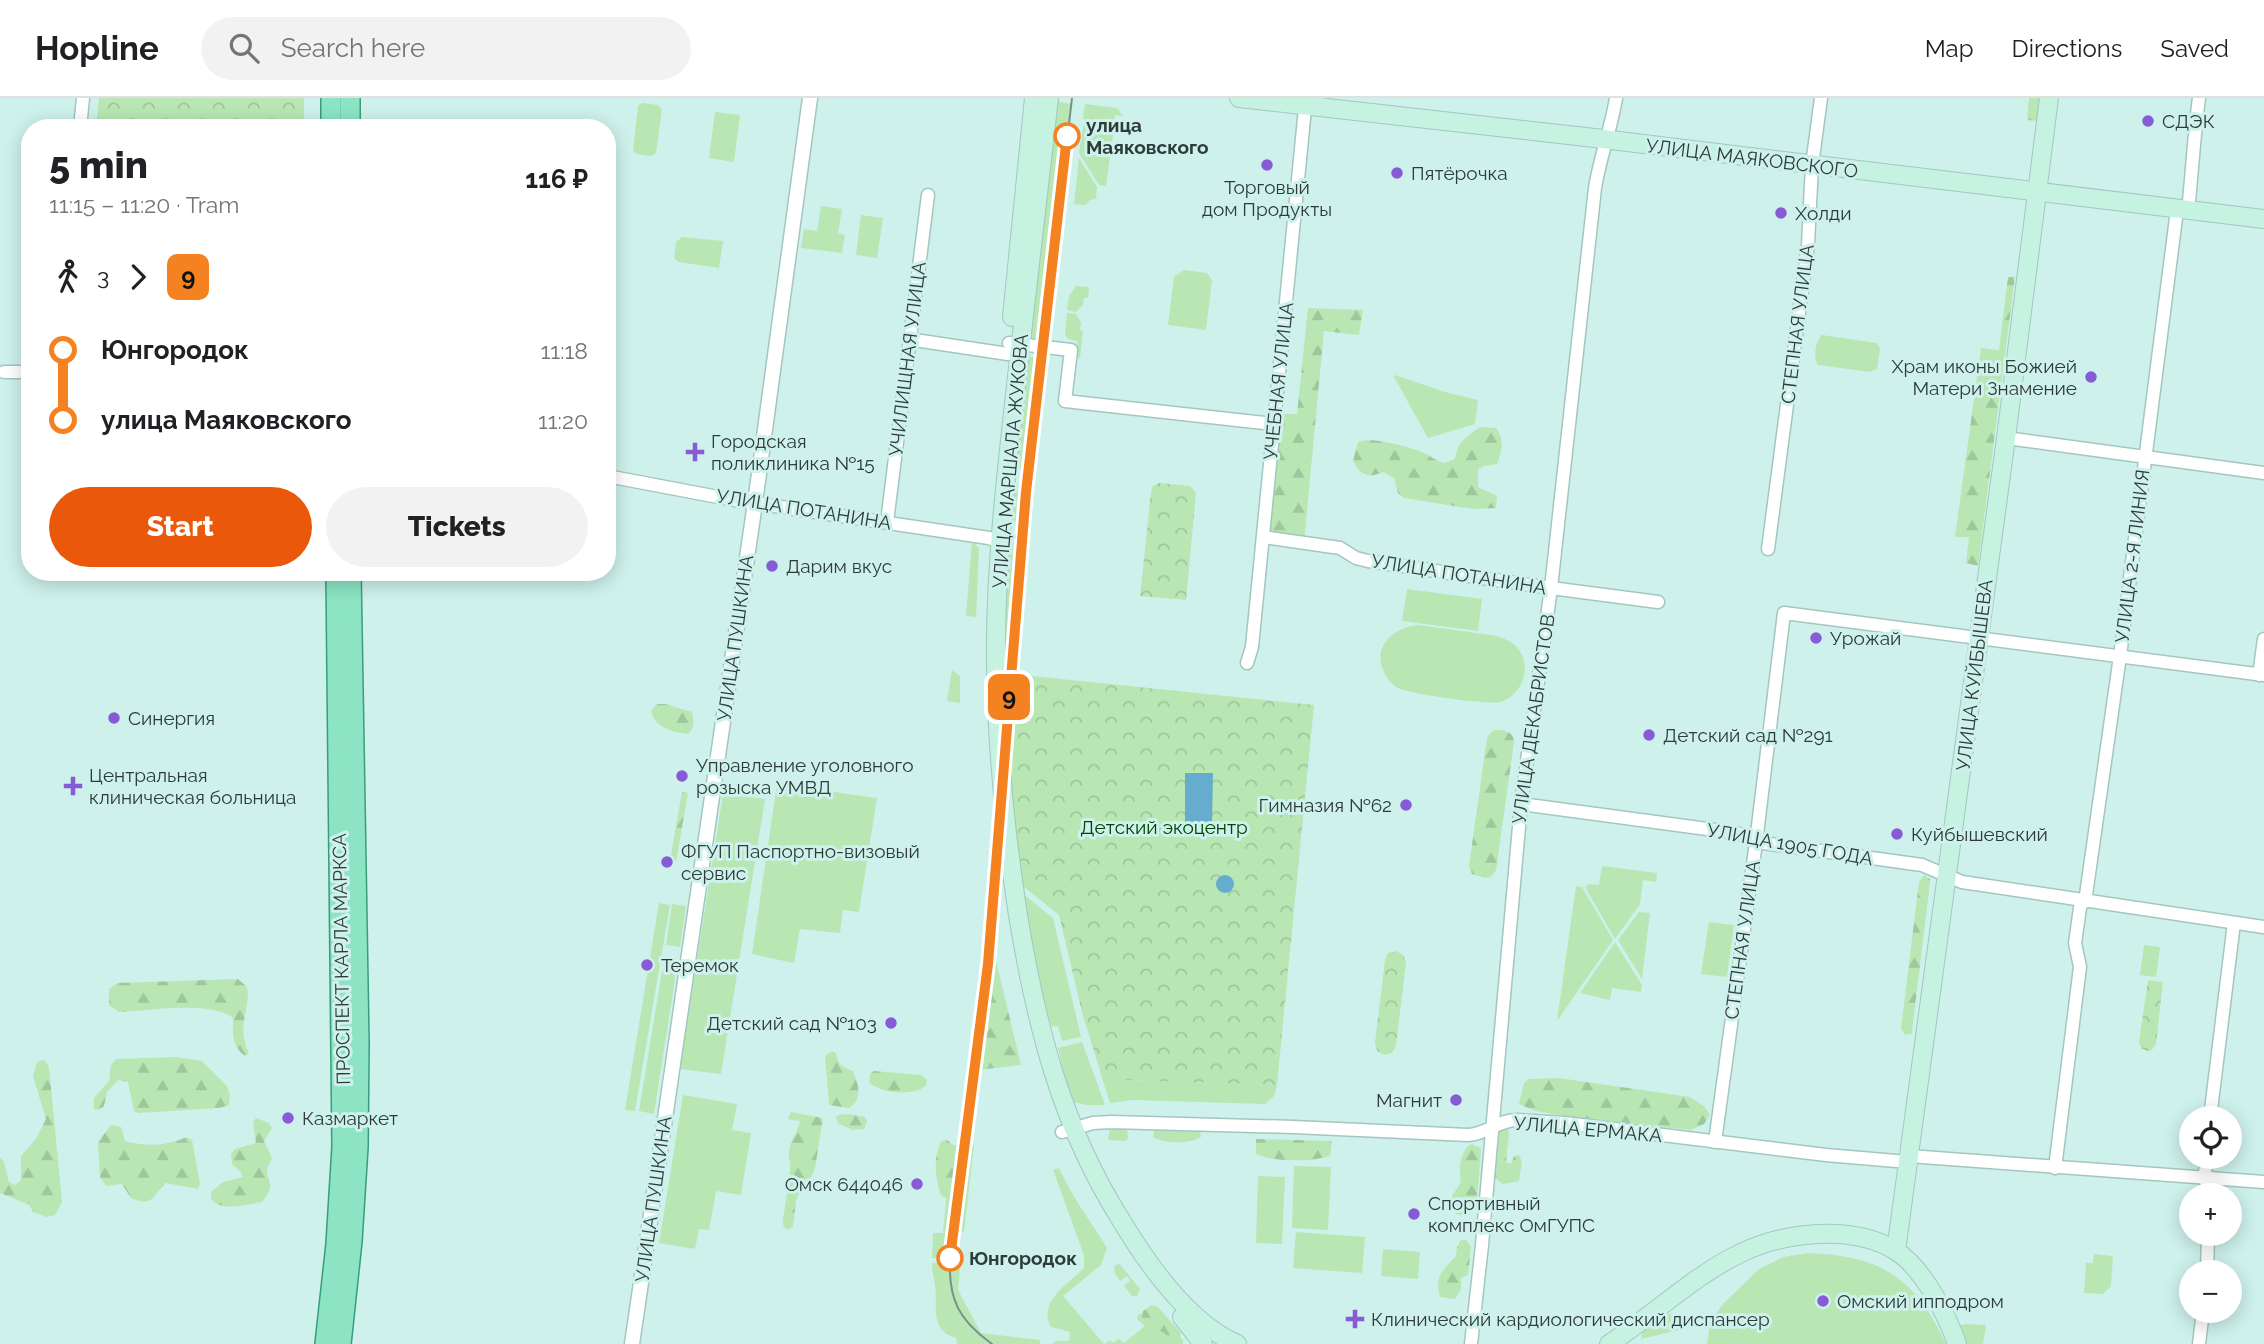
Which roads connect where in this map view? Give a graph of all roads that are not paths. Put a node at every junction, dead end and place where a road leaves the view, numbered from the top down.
1 (83, 98) edge
2 (331, 98) edge
3 (349, 98) edge
4 (810, 98) edge
5 (1034, 98) edge
6 (1049, 98) edge
7 (1239, 98) edge
8 (1616, 98) edge
9 (1821, 98) edge
10 (2049, 98) edge
11 (2199, 98) edge
12 (1306, 102) edge
13 (81, 119) edge
14 (331, 119) edge
15 (350, 119) edge
16 (1606, 139) junction
17 (1812, 165) junction
18 (2037, 193) junction
19 (928, 195) dead end
20 (2183, 210) junction
21 (2264, 219) edge
22 (908, 339) junction
23 (1012, 347) junction
24 (4, 372) dead end
25 (21, 372) edge
26 (1273, 424) junction
27 (2006, 438) junction
28 (2144, 458) junction
29 (2264, 473) edge
30 (616, 478) edge
31 (755, 503) junction
32 (887, 522) junction
33 (1263, 537) junction
34 (994, 540) junction
35 (1768, 549) dead end
36 (336, 581) edge
37 (351, 581) edge
38 (1550, 588) junction
39 (1658, 602) dead end
40 (1979, 638) junction
41 (2264, 639) edge
42 (2120, 656) junction
43 (1247, 663) dead end
44 (2261, 675) edge
45 (1521, 804) junction
46 (1756, 842) junction
47 (1948, 876) junction
48 (2083, 902) junction
49 (2234, 923) junction
50 (2264, 928) edge
51 (2211, 1106) edge
52 (351, 1108) junction
53 (1492, 1129) junction
54 (1067, 1130) junction
55 (1715, 1142) junction
56 (350, 1147) junction
57 (1908, 1159) junction
58 (2055, 1168) junction
59 (2205, 1169) edge
60 (2205, 1179) junction
61 (2264, 1182) edge
62 (2206, 1183) edge
63 (1896, 1251) junction
64 (2202, 1323) edge
65 (325, 1344) edge
66 (341, 1344) edge
67 (632, 1344) edge
68 (1203, 1344) edge
69 (1237, 1344) edge
70 (1471, 1344) edge
71 (1609, 1344) edge
72 (1957, 1344) edge
73 (2199, 1344) edge

1 - 13 street
2 - 14 main road
3 - 15 main road
4 - 31 street, УЛИЦА ПУШКИНА
5 - 23 main road, УЛИЦА МАРШАЛА ЖУКОВА
6 - 23 main road, УЛИЦА МАРШАЛА ЖУКОВА
7 - 12 main road, УЛИЦА МАЯКОВСКОГО
8 - 16 street, УЛИЦА ДЕКАБРИСТОВ
9 - 17 street, СТЕПНАЯ УЛИЦА
10 - 18 main road, УЛИЦА КУЙБЫШЕВА
11 - 20 street, УЛИЦА 2-Я ЛИНИЯ
12 - 16 main road, УЛИЦА МАЯКОВСКОГО
12 - 26 street, УЧЕБНАЯ УЛИЦА
16 - 17 main road, УЛИЦА МАЯКОВСКОГО
16 - 38 street, УЛИЦА ДЕКАБРИСТОВ
17 - 18 main road, УЛИЦА МАЯКОВСКОГО
17 - 35 street, СТЕПНАЯ УЛИЦА
18 - 20 main road, УЛИЦА МАЯКОВСКОГО
18 - 27 main road, УЛИЦА КУЙБЫШЕВА
19 - 22 street, УЧИЛИЩНАЯ УЛИЦА
20 - 21 main road, УЛИЦА МАЯКОВСКОГО
20 - 28 street, УЛИЦА 2-Я ЛИНИЯ
22 - 23 street
22 - 32 street, УЧИЛИЩНАЯ УЛИЦА
23 - 26 street
23 - 34 main road, УЛИЦА МАРШАЛА ЖУКОВА
24 - 25 street
26 - 33 street, УЧЕБНАЯ УЛИЦА
27 - 28 street
27 - 40 main road, УЛИЦА КУЙБЫШЕВА
28 - 29 street
28 - 42 street, УЛИЦА 2-Я ЛИНИЯ
30 - 31 street, УЛИЦА ПОТАНИНА
31 - 32 street, УЛИЦА ПОТАНИНА
31 - 67 street, УЛИЦА ПУШКИНА
32 - 34 street, УЛИЦА ПОТАНИНА
33 - 38 street, УЛИЦА ПОТАНИНА
33 - 43 street, УЧЕБНАЯ УЛИЦА
34 - 54 main road, УЛИЦА МАРШАЛА ЖУКОВА
36 - 52 main road, ПРОСПЕКТ КАРЛА МАРКСА
37 - 52 main road, ПРОСПЕКТ КАРЛА МАРКСА
38 - 39 street, УЛИЦА ПОТАНИНА
38 - 45 street, УЛИЦА ДЕКАБРИСТОВ
40 - 42 street
40 - 46 street, СТЕПНАЯ УЛИЦА
40 - 47 main road, УЛИЦА КУЙБЫШЕВА
41 - 44 street
42 - 44 street
42 - 48 street, УЛИЦА 2-Я ЛИНИЯ
45 - 46 street, УЛИЦА 1905 ГОДА
45 - 53 street, УЛИЦА ДЕКАБРИСТОВ
46 - 47 street, УЛИЦА 1905 ГОДА
46 - 55 street, СТЕПНАЯ УЛИЦА
47 - 48 street, УЛИЦА 1905 ГОДА
47 - 57 main road, УЛИЦА КУЙБЫШЕВА
48 - 49 street, УЛИЦА 1905 ГОДА
48 - 58 street, УЛИЦА 2-Я ЛИНИЯ
49 - 50 street, УЛИЦА 1905 ГОДА
49 - 51 street
52 - 56 main road, ПРОСПЕКТ КАРЛА МАРКСА
53 - 54 street, УЛИЦА ЕРМАКА
53 - 55 street, УЛИЦА ЕРМАКА
53 - 70 street, УЛИЦА ДЕКАБРИСТОВ
54 - 68 main road, УЛИЦА МАРШАЛА ЖУКОВА
54 - 69 main road, УЛИЦА МАРШАЛА ЖУКОВА
55 - 57 street, УЛИЦА ЕРМАКА
56 - 65 main road, ПРОСПЕКТ КАРЛА МАРКСА
56 - 66 main road, ПРОСПЕКТ КАРЛА МАРКСА
57 - 58 street, УЛИЦА ЕРМАКА
57 - 63 main road, УЛИЦА КУЙБЫШЕВА
58 - 60 street, УЛИЦА ЕРМАКА
59 - 60 street
60 - 61 street, УЛИЦА ЕРМАКА
60 - 62 street
63 - 71 main road
63 - 72 main road
64 - 73 street

